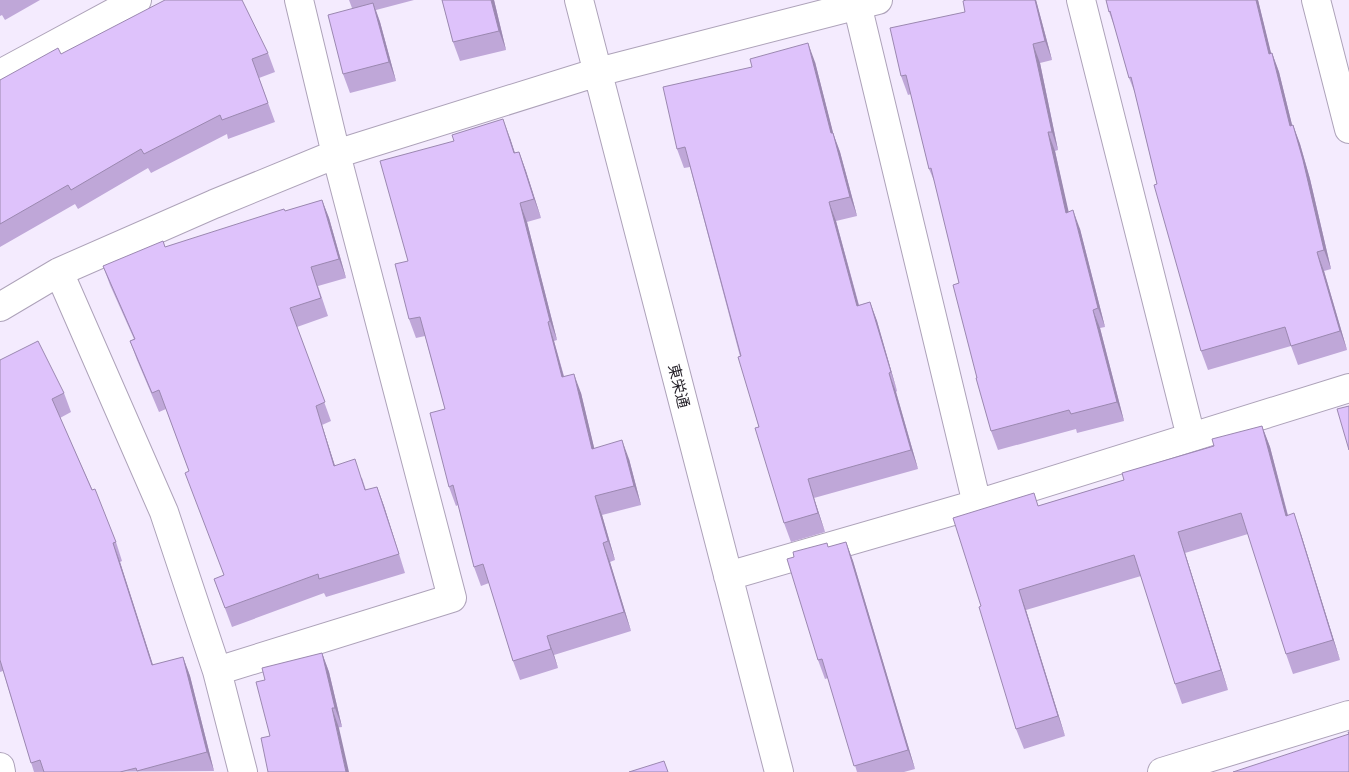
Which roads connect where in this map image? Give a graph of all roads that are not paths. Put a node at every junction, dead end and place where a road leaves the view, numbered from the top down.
1 (137, 0) edge
2 (300, 0) edge
3 (579, 0) edge
4 (1081, 0) edge
5 (1316, 0) edge
6 (864, 2) edge
7 (598, 72) junction
8 (0, 74) edge
9 (1349, 129) edge
10 (336, 154) junction
11 (59, 272) junction
12 (0, 307) edge
13 (1349, 388) edge
14 (1192, 437) junction
15 (977, 504) junction
16 (728, 576) junction
17 (217, 671) junction
18 (1349, 716) edge
19 (0, 767) edge
20 (2, 772) edge
21 (243, 772) edge
22 (779, 772) edge
23 (1162, 772) edge

1 - 8 street
2 - 10 street
3 - 7 street, 東栄通
4 - 14 street
5 - 9 street
6 - 7 street
6 - 15 street
7 - 10 street
7 - 16 street, 東栄通
10 - 11 street
10 - 17 street
11 - 12 street
11 - 17 street
13 - 14 street
14 - 15 street
15 - 16 street
16 - 22 street, 東栄通
17 - 21 street
18 - 23 street
19 - 20 street

